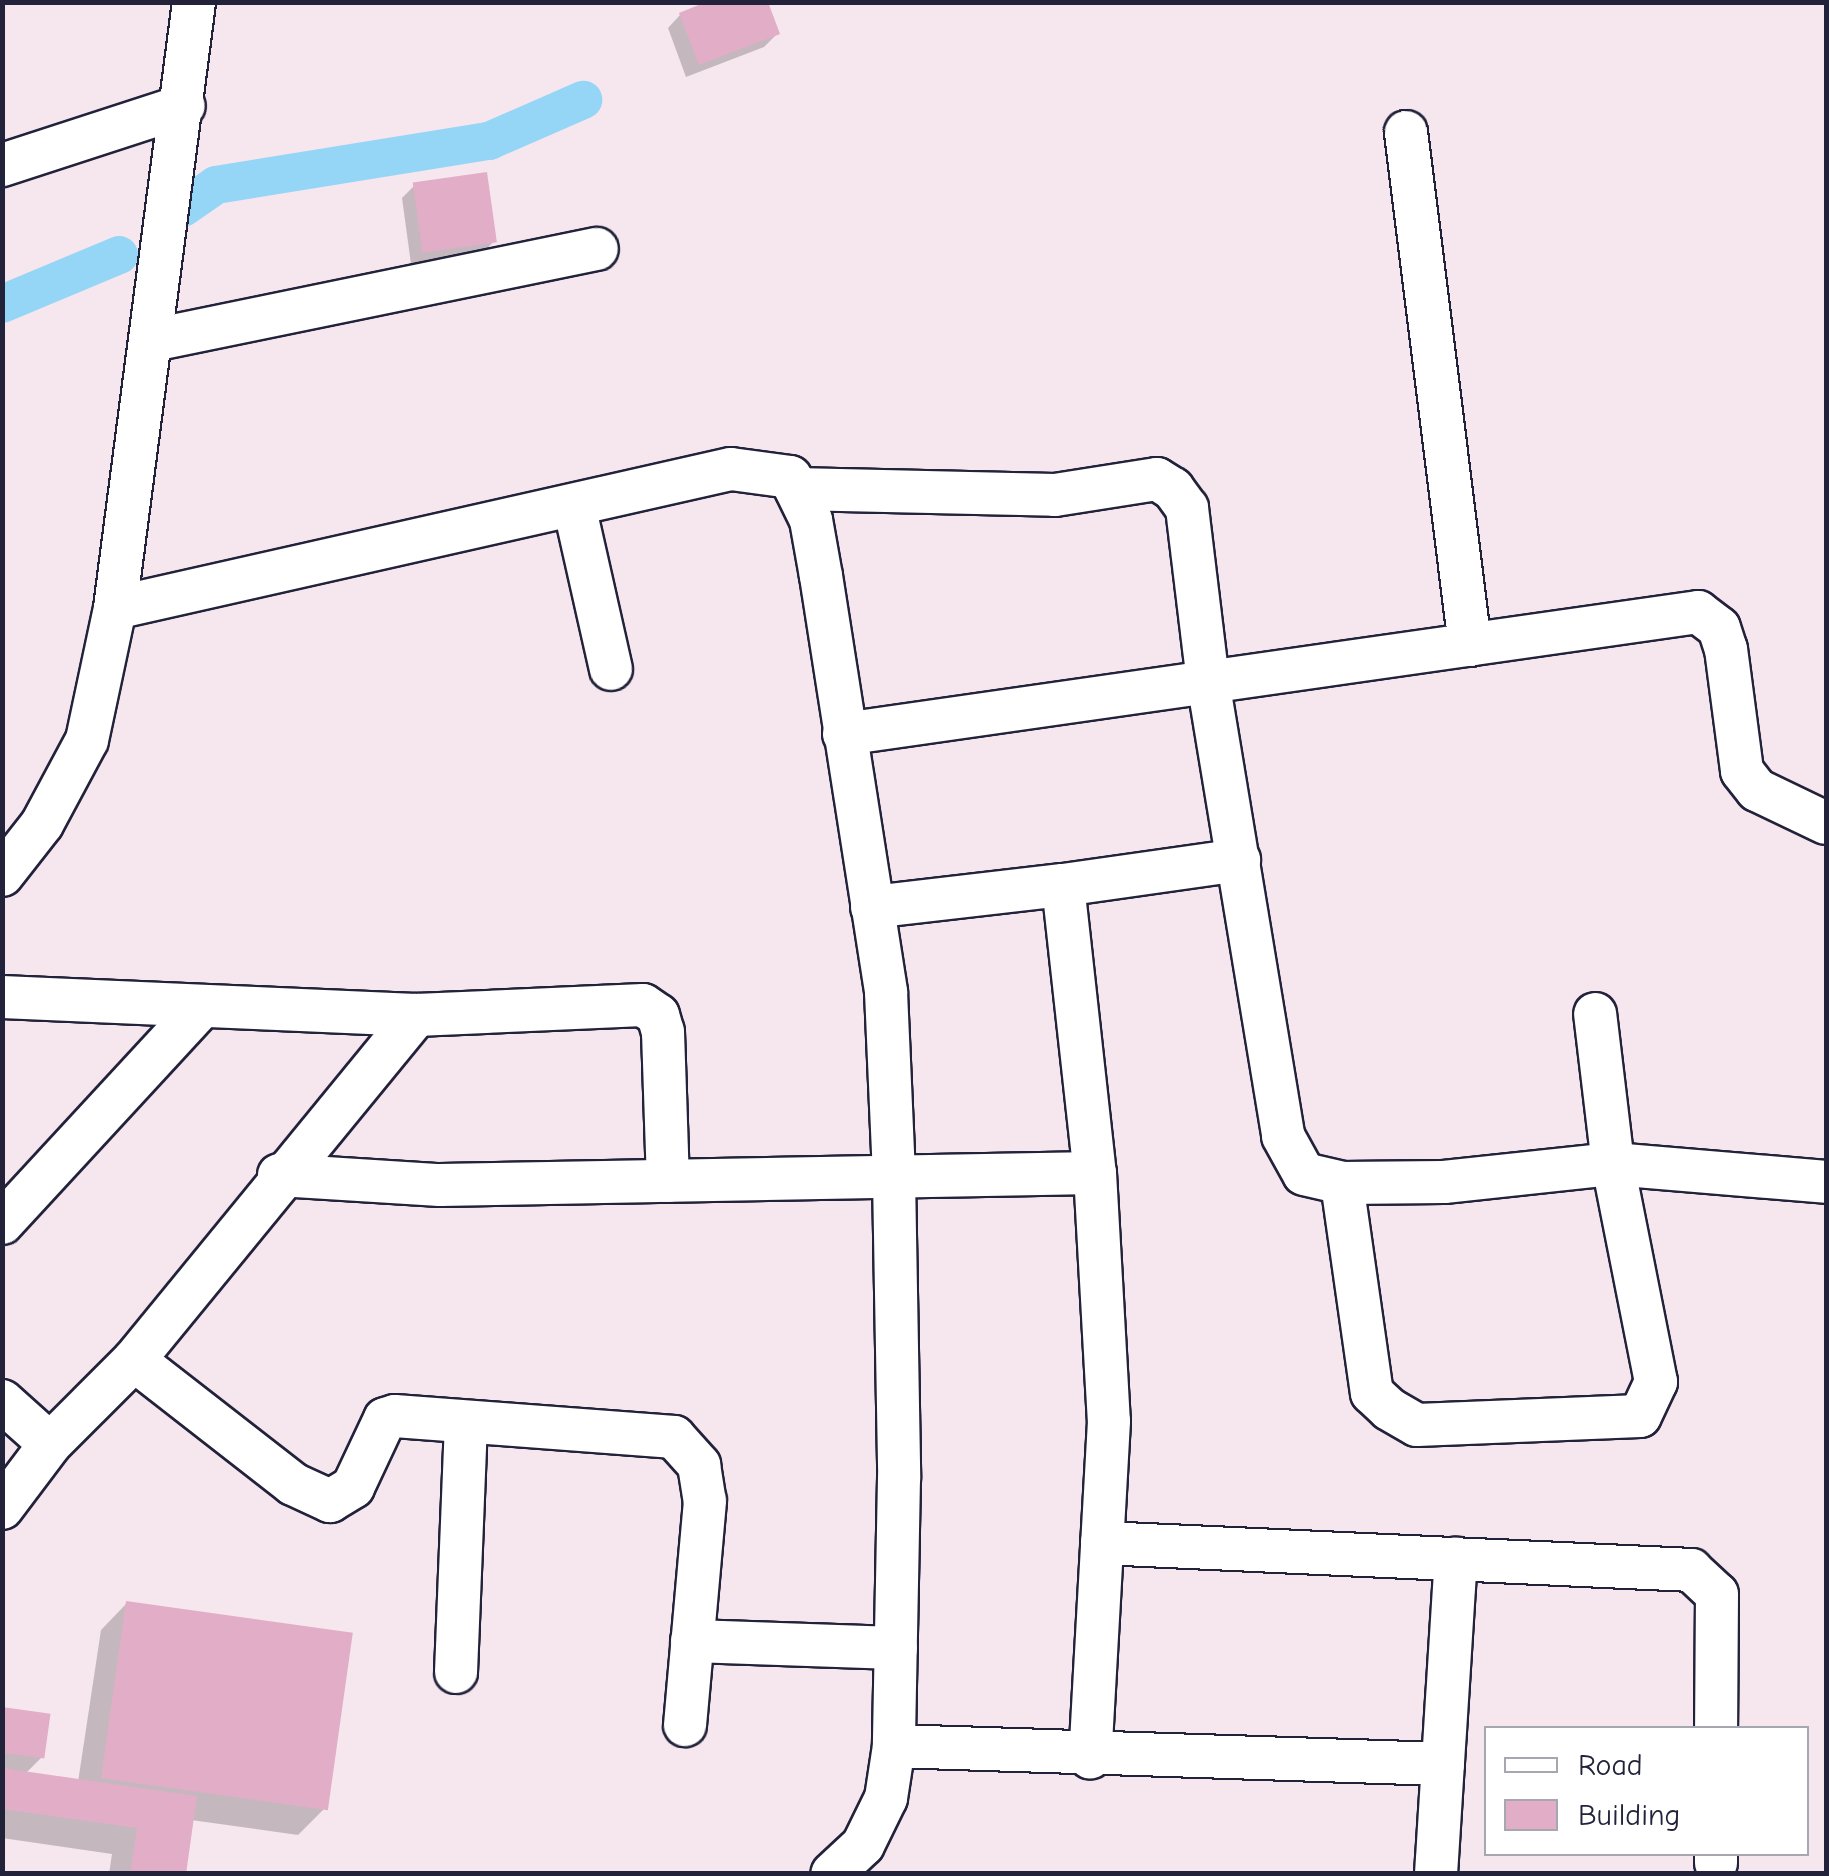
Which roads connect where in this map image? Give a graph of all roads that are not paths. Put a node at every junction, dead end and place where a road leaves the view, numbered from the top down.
1 (194, 2) edge
2 (184, 106) junction
3 (1406, 132) dead end
4 (2, 165) edge
5 (597, 249) dead end
6 (152, 340) junction
7 (796, 489) junction
8 (574, 505) junction
9 (115, 608) junction
10 (1470, 645) junction
11 (611, 669) dead end
12 (1208, 681) junction
13 (844, 734) junction
14 (1826, 823) edge
15 (1239, 860) junction
16 (2, 875) edge
17 (1063, 885) junction
18 (872, 907) junction
19 (2, 997) edge
20 (201, 1007) junction
21 (1595, 1014) dead end
22 (416, 1015) junction
23 (1613, 1164) junction
24 (1095, 1174) junction
25 (280, 1175) junction
26 (894, 1177) junction
27 (668, 1181) junction
28 (1342, 1182) junction
29 (1826, 1182) edge
30 (2, 1224) edge
31 (134, 1360) junction
32 (2, 1401) edge
33 (466, 1424) junction
34 (50, 1444) junction
35 (2, 1508) edge
36 (1102, 1543) junction
37 (1456, 1559) junction
38 (692, 1640) junction
39 (896, 1648) junction
40 (456, 1672) dead end
41 (685, 1725) dead end
42 (1716, 1726) edge
43 (894, 1746) junction
44 (1090, 1757) junction
45 (1443, 1764) junction
46 (832, 1874) edge
47 (1436, 1874) edge

1 - 2 street
2 - 4 street
2 - 6 street
3 - 10 street
5 - 6 street
6 - 9 street
7 - 8 street
7 - 12 street
7 - 13 street
8 - 9 street
8 - 11 street
9 - 16 street
10 - 12 street
10 - 14 street
12 - 13 street
12 - 15 street
13 - 18 street
15 - 17 street
15 - 28 street
17 - 18 street
17 - 24 street
18 - 26 street
19 - 20 street
20 - 22 street
20 - 30 street
21 - 23 street
22 - 25 street
22 - 27 street
23 - 28 street
23 - 28 street
23 - 29 street
24 - 26 street
24 - 36 street
25 - 27 street
25 - 31 street
26 - 27 street
26 - 39 street
31 - 33 street
31 - 34 street
32 - 34 street
33 - 38 street
33 - 40 street
34 - 35 street
36 - 37 street
36 - 44 street
37 - 42 street
37 - 45 street
38 - 39 street
38 - 41 street
39 - 43 street
43 - 44 street
43 - 46 street
44 - 45 street
45 - 47 street

